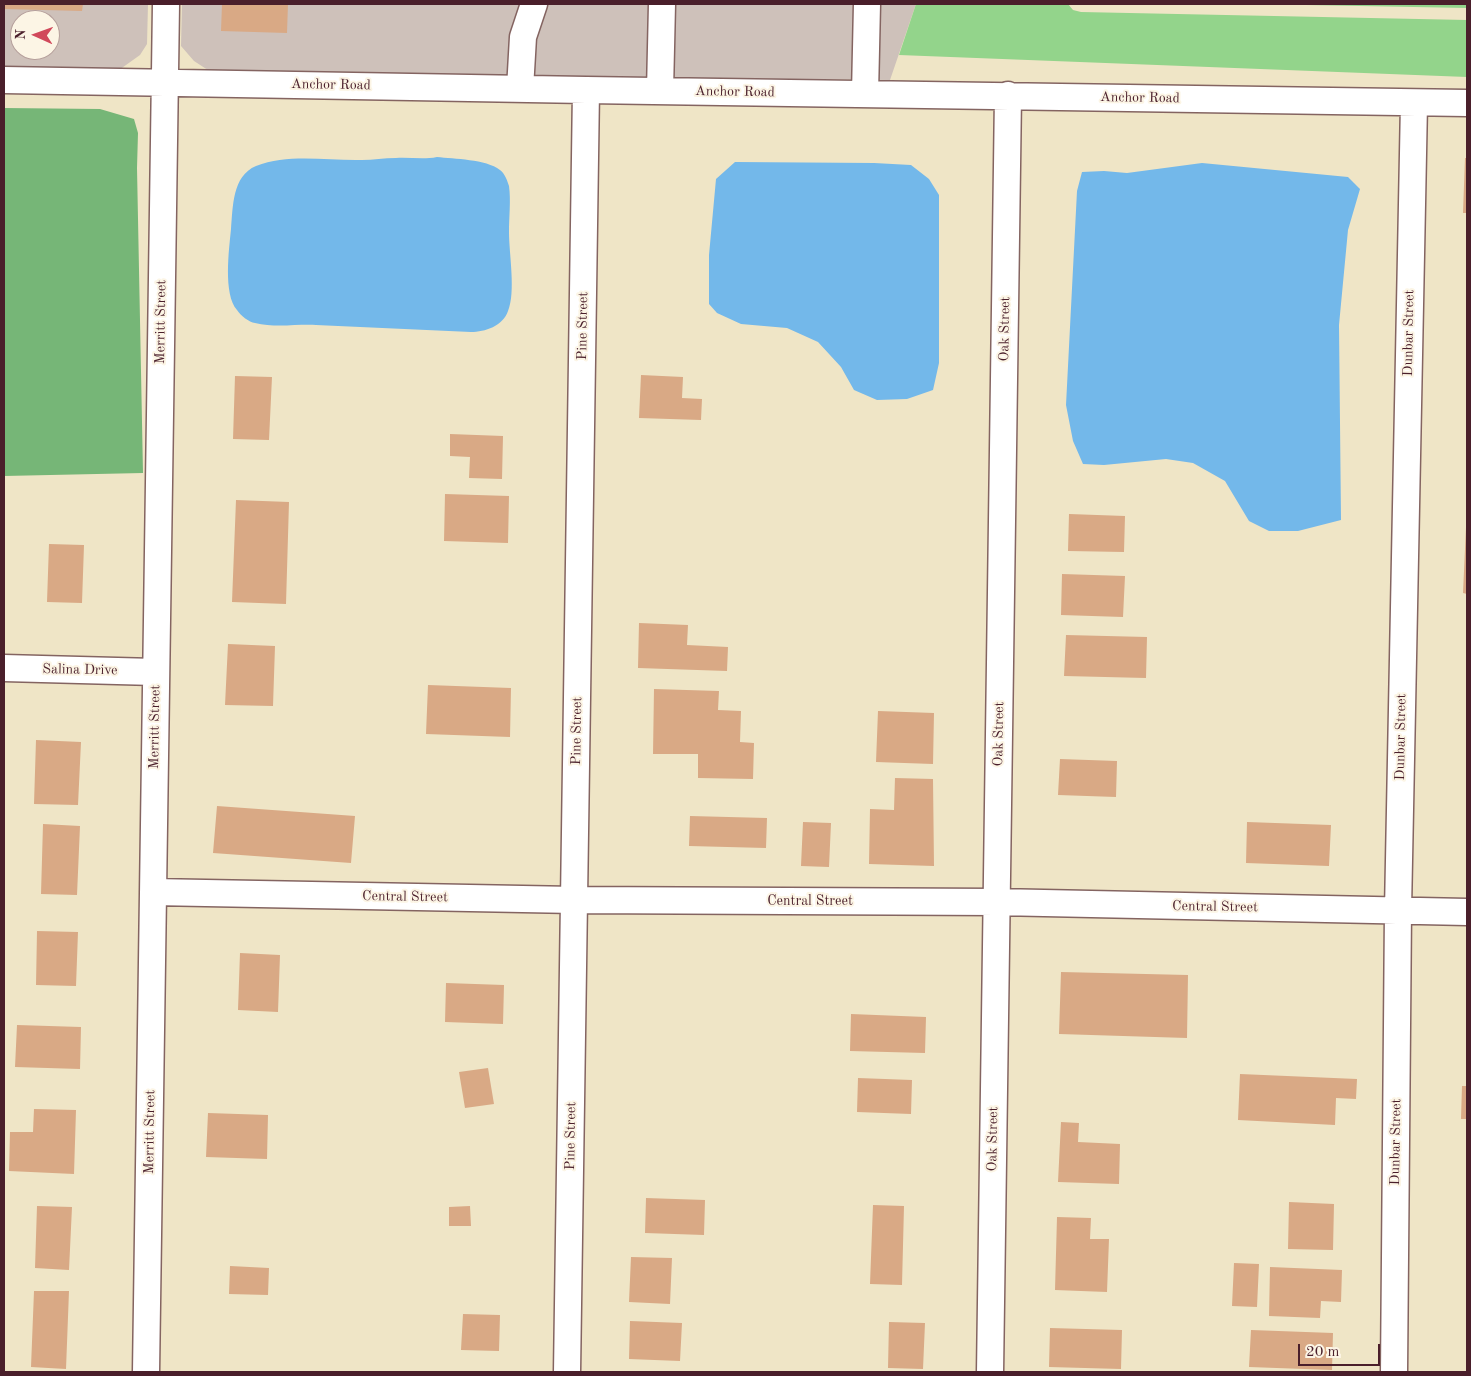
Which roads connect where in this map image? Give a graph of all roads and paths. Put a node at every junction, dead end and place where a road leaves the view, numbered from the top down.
1 (166, 4) edge
2 (534, 4) edge
3 (662, 4) edge
4 (867, 4) edge
5 (4, 80) edge
6 (165, 82) junction
7 (520, 89) junction
8 (586, 90) junction
9 (660, 91) junction
10 (865, 94) junction
11 (1008, 95) junction
12 (1414, 103) junction
13 (1467, 103) edge
14 (4, 668) edge
15 (156, 672) junction
16 (153, 892) junction
17 (575, 900) junction
18 (997, 902) junction
19 (1398, 910) junction
20 (1467, 912) edge
21 (146, 1372) edge
22 (567, 1372) edge
23 (990, 1372) edge
24 (1394, 1372) edge

1 - 6 street, Merritt Street
2 - 7 street
3 - 9 street
4 - 10 street
5 - 6 street, Anchor Road
6 - 7 street, Anchor Road
6 - 15 street, Merritt Street
7 - 8 street, Anchor Road
8 - 9 street, Anchor Road
8 - 17 street, Pine Street
9 - 10 street, Anchor Road
10 - 11 street, Anchor Road
11 - 12 street, Anchor Road
11 - 18 street, Oak Street
12 - 13 street, Anchor Road
12 - 19 street, Dunbar Street
14 - 15 street, Salina Drive
15 - 16 street, Merritt Street
16 - 17 street, Central Street
16 - 21 street, Merritt Street
17 - 18 street, Central Street
17 - 22 street, Pine Street
18 - 19 street, Central Street
18 - 23 street, Oak Street
19 - 20 street, Central Street
19 - 24 street, Dunbar Street

